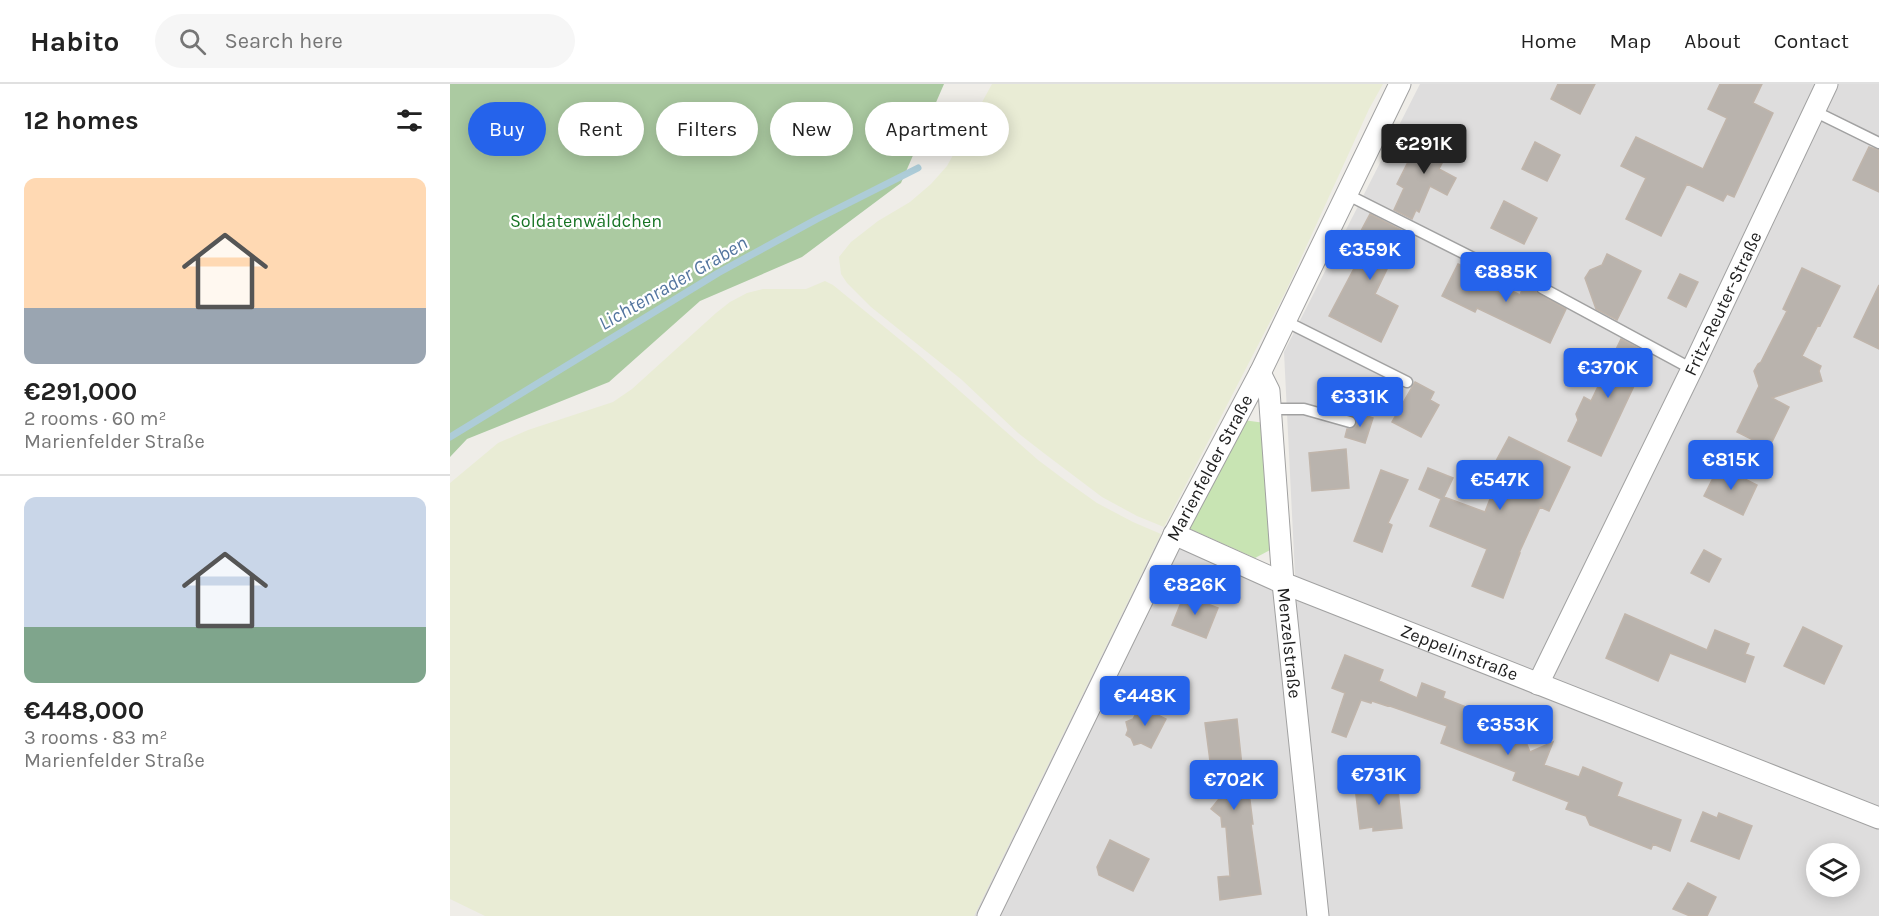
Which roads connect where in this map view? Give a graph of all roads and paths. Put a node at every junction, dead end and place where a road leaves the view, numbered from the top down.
1 (1400, 84) edge
2 (1827, 84) edge
3 (1814, 111) junction
4 (1879, 143) edge
5 (1346, 194) junction
6 (1493, 268) dead end
7 (1542, 288) dead end
8 (1285, 321) junction
9 (1692, 369) junction
10 (1260, 373) junction
11 (1407, 382) dead end
12 (1270, 410) junction
13 (1350, 422) dead end
14 (1174, 534) junction
15 (1283, 583) junction
16 (1538, 684) junction
17 (1879, 818) edge
18 (988, 916) edge
19 (1318, 916) edge

1 - 5 street, Marienfelder Straße
2 - 3 street, Fritz-Reuter-Straße
3 - 4 lane
3 - 9 street, Fritz-Reuter-Straße
5 - 6 lane
5 - 8 street, Marienfelder Straße
7 - 9 lane
8 - 10 street, Marienfelder Straße
8 - 11 lane
9 - 16 street, Fritz-Reuter-Straße
10 - 12 street, Menzelstraße
10 - 14 street, Marienfelder Straße
12 - 13 lane
12 - 15 street, Menzelstraße
14 - 15 street, Zeppelinstraße
14 - 18 street, Marienfelder Straße
15 - 16 street, Zeppelinstraße
15 - 19 street, Menzelstraße
16 - 17 street, Zeppelinstraße

